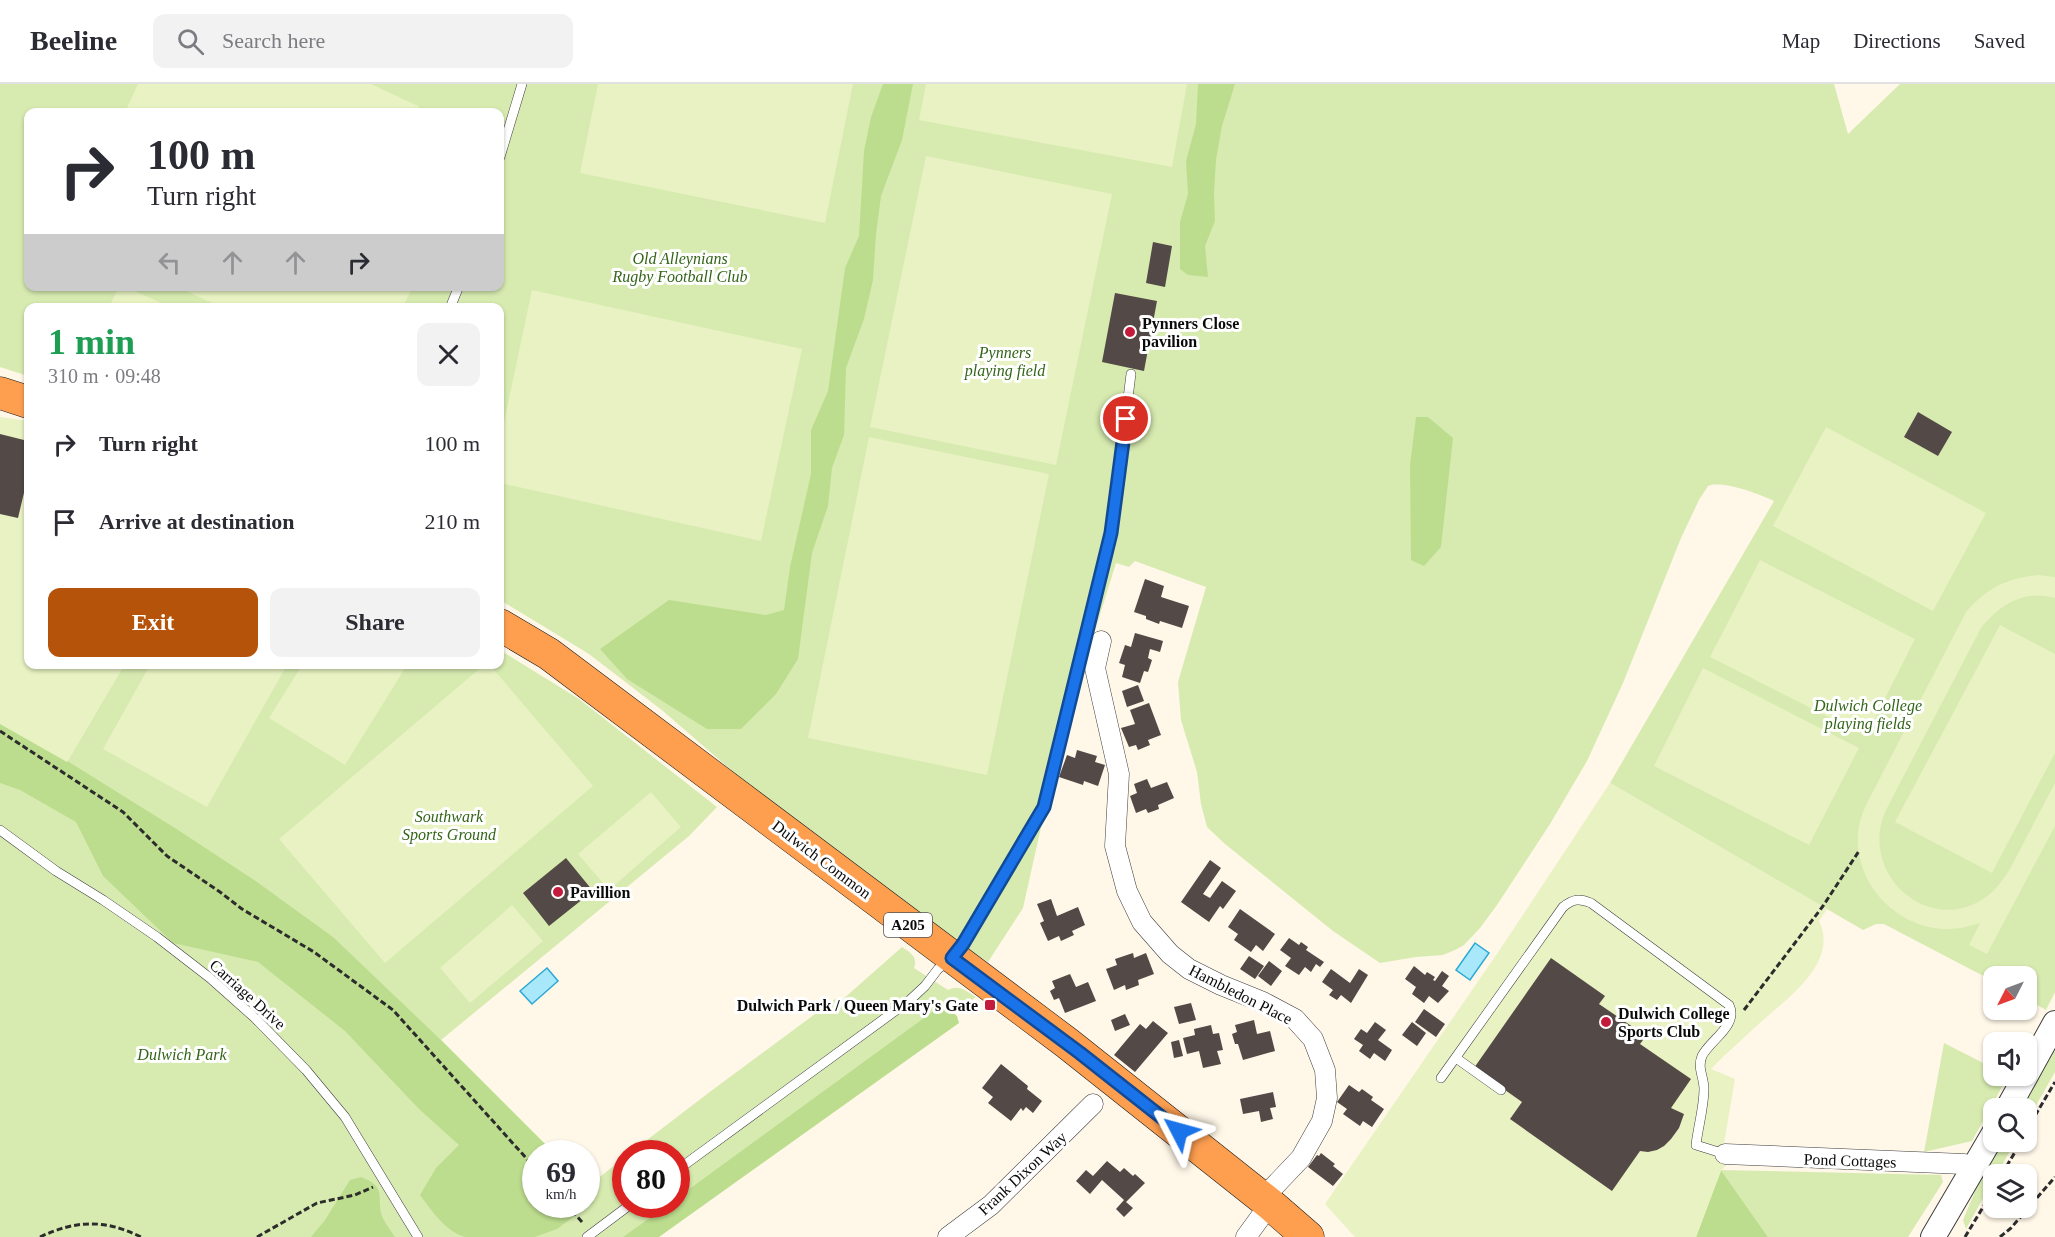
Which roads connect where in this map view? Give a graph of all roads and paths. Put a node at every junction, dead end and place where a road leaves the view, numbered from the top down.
1 (522, 84) edge
2 (504, 145) edge
3 (1131, 374) dead end
4 (0, 393) edge
5 (24, 401) edge
6 (504, 627) edge
7 (1101, 641) dead end
8 (0, 731) edge
9 (0, 830) edge
10 (1859, 851) dead end
11 (952, 958) junction
12 (1729, 1023) junction
13 (2055, 1023) edge
14 (1456, 1058) junction
15 (1441, 1078) dead end
16 (2055, 1082) edge
17 (1501, 1090) dead end
18 (2014, 1098) edge
19 (1093, 1104) dead end
20 (2037, 1112) edge
21 (1983, 1151) edge
22 (522, 1154) edge
23 (1725, 1154) joint
24 (690, 1161) edge
25 (1973, 1168) junction
26 (2055, 1177) edge
27 (385, 1180) junction
28 (1266, 1201) junction
29 (1983, 1207) edge
30 (577, 1218) edge
31 (612, 1218) edge
32 (590, 1235) edge
33 (419, 1236) edge
34 (40, 1237) edge
35 (141, 1237) edge
36 (257, 1237) edge
37 (948, 1237) edge
38 (1246, 1237) edge
39 (1308, 1237) edge
40 (1933, 1237) edge
41 (1965, 1237) edge
42 (2000, 1237) edge

1 - 2 lane
3 - 11 lane
4 - 5 highway
6 - 11 highway, Dulwich Common / A205
7 - 28 street, Hambledon Place
8 - 22 path
9 - 27 lane, Carriage Drive
10 - 12 path
11 - 24 lane
11 - 28 highway, Dulwich Common / A205
12 - 14 lane
12 - 23 lane
13 - 18 street
14 - 15 lane
14 - 17 lane
16 - 20 path
19 - 37 street, Frank Dixon Way
21 - 25 street
23 - 25 street, Pond Cottages
25 - 40 street
26 - 42 path
27 - 33 lane, Carriage Drive
27 - 36 path
28 - 38 street, Hambledon Place
28 - 39 highway, Dulwich Common / A205
29 - 41 path
30 - 32 path
31 - 32 lane
34 - 35 path

